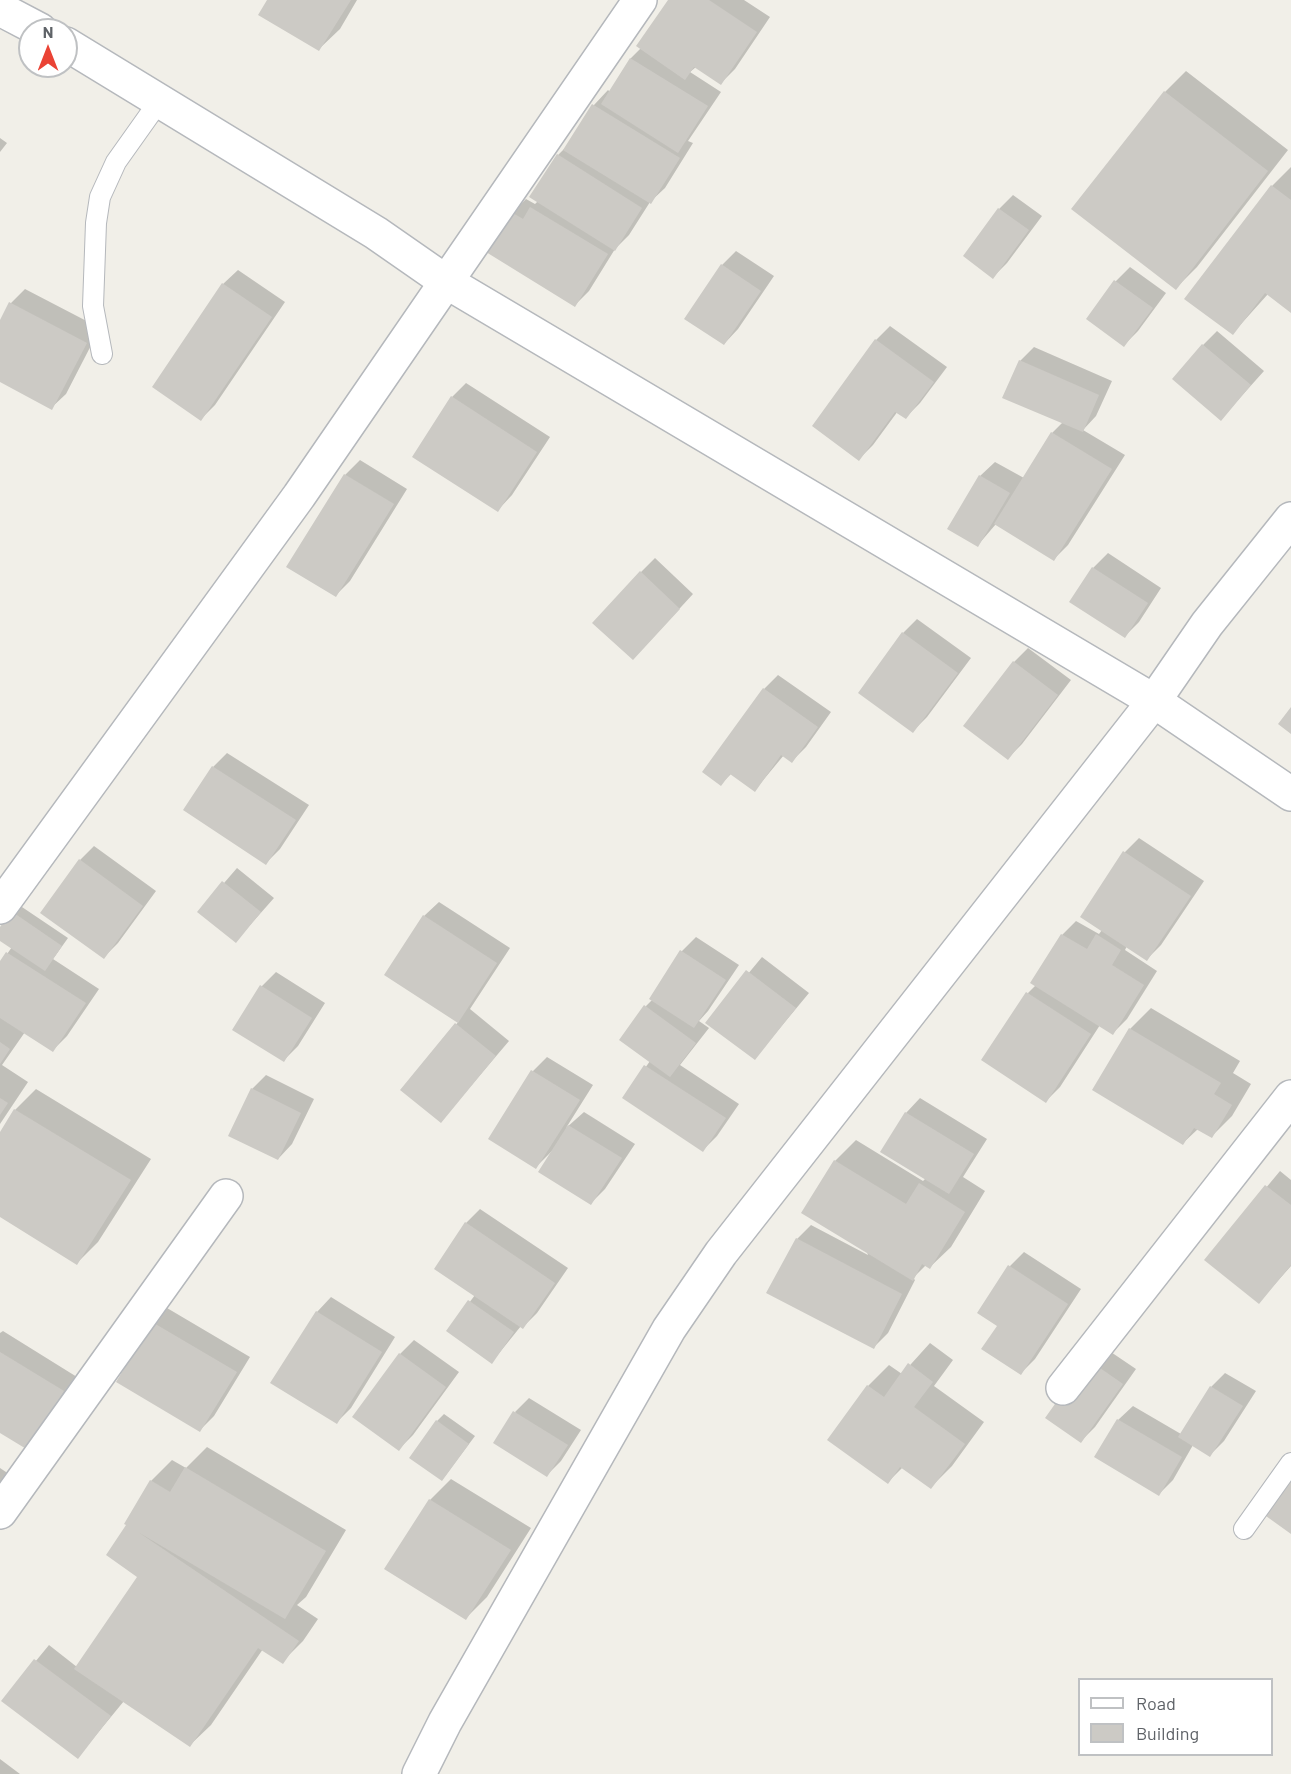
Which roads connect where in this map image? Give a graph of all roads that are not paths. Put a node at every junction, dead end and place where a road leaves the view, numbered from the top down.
1 (640, 0) edge
2 (0, 9) edge
3 (18, 18) edge
4 (78, 51) edge
5 (160, 100) junction
6 (446, 281) junction
7 (102, 354) dead end
8 (1291, 519) edge
9 (1154, 701) junction
10 (1291, 794) edge
11 (0, 907) edge
12 (1291, 1097) edge
13 (226, 1196) dead end
14 (1063, 1388) dead end
15 (1291, 1464) edge
16 (0, 1512) edge
17 (1244, 1529) dead end
18 (419, 1774) edge

1 - 6 street
2 - 3 street
4 - 5 street
5 - 6 street
5 - 7 lane
6 - 9 street
6 - 11 street
8 - 9 street
9 - 10 street
9 - 18 street
12 - 14 street
13 - 16 street
15 - 17 lane

